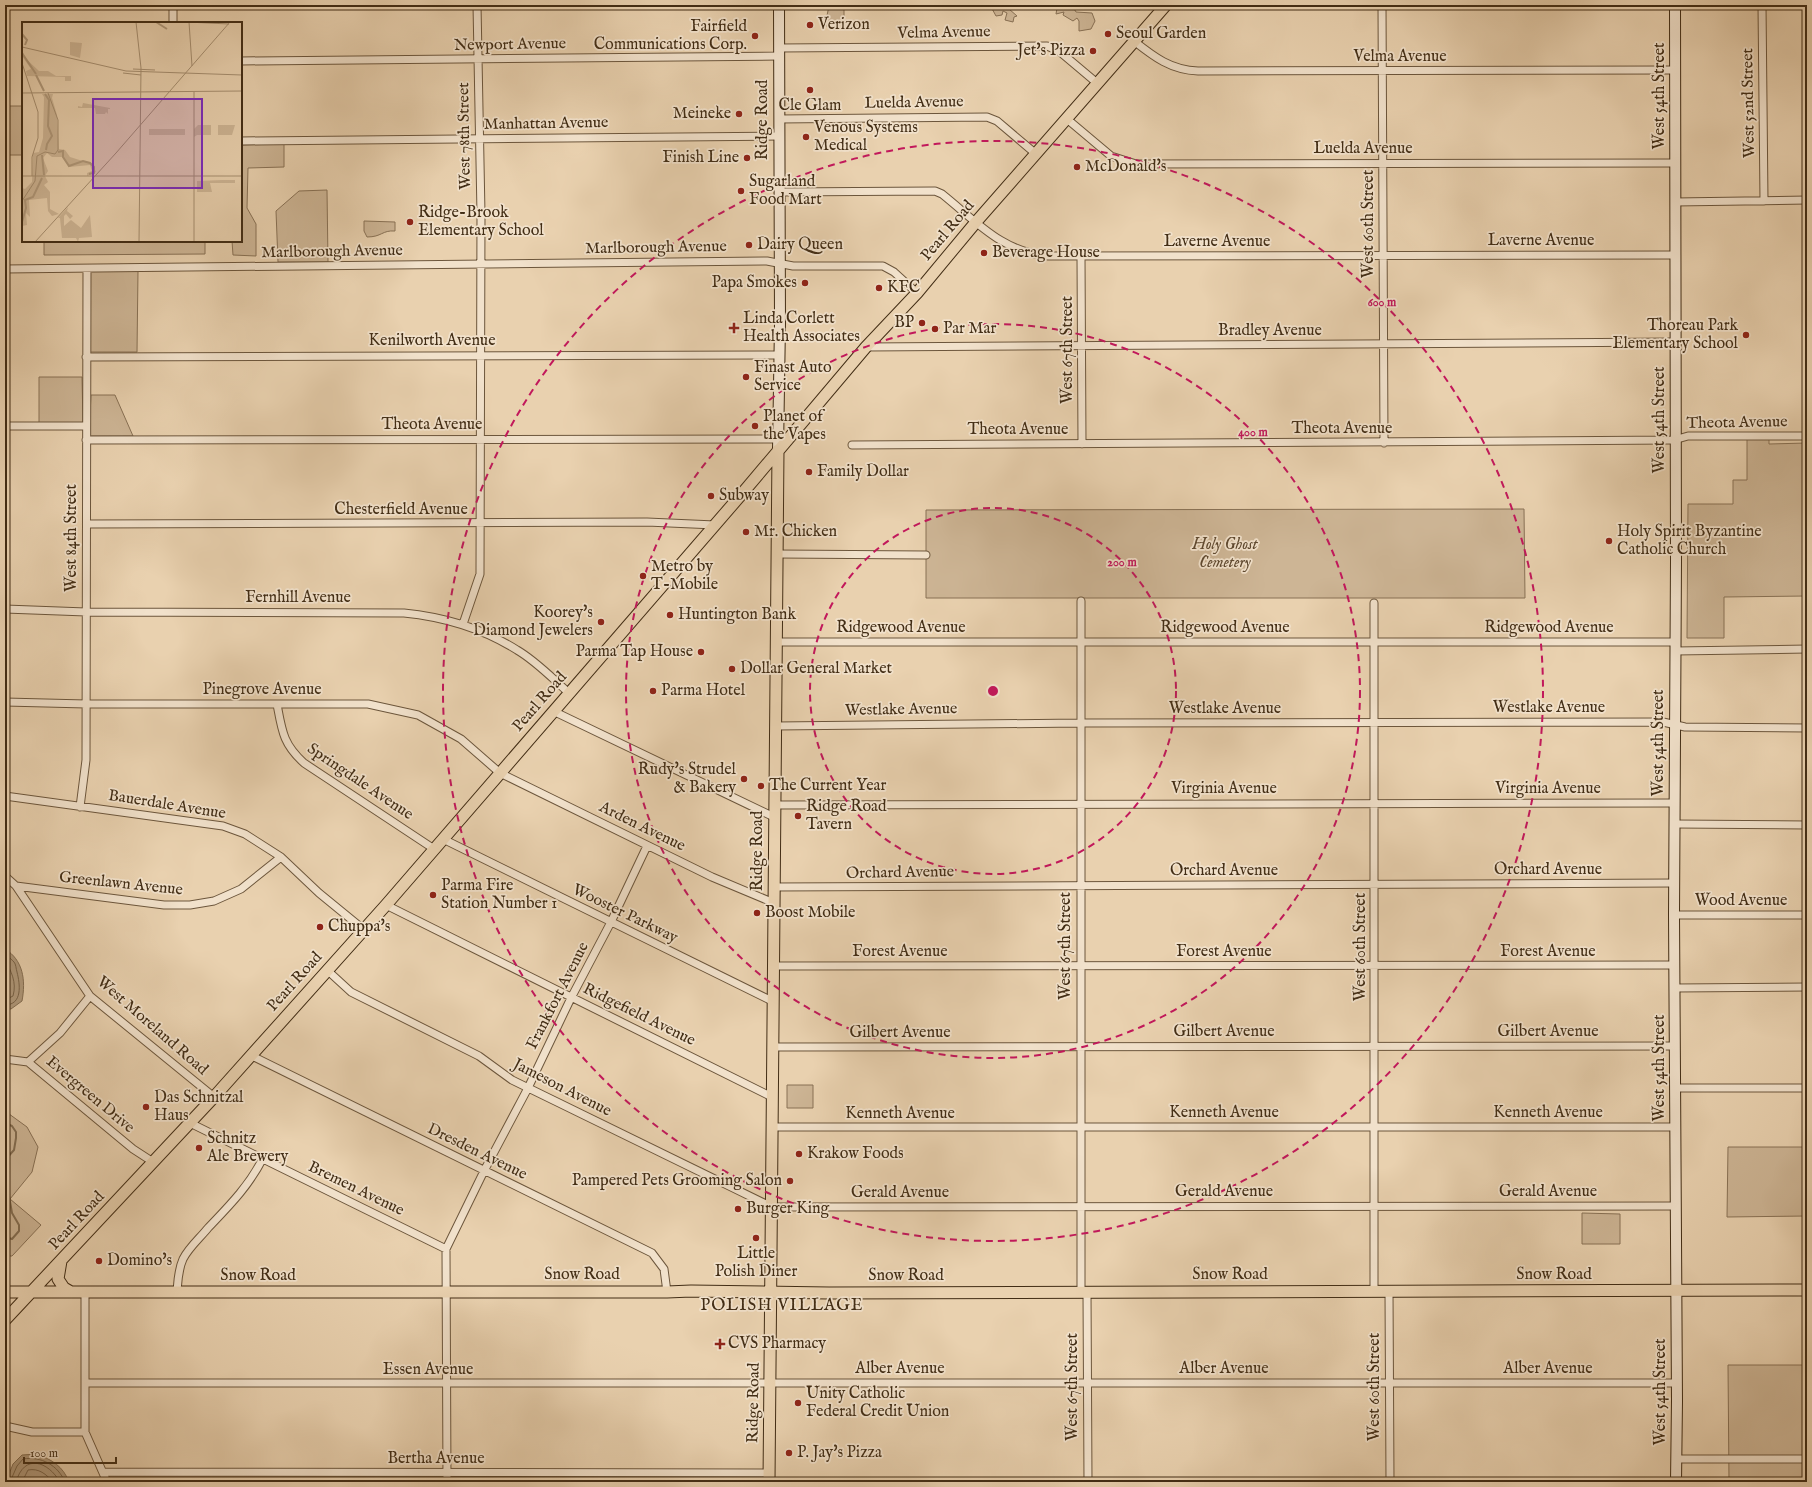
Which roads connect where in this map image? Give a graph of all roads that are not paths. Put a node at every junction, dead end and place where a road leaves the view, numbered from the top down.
1 (173, 5) edge
2 (477, 5) edge
3 (779, 5) edge
4 (1166, 5) edge
5 (1382, 5) edge
6 (1675, 5) edge
7 (1762, 5) edge
8 (173, 22) edge
9 (1134, 41) junction
10 (779, 52) junction
11 (478, 59) junction
12 (242, 61) edge
13 (1675, 70) junction
14 (1382, 71) junction
15 (1097, 83) junction
16 (779, 119) junction
17 (1067, 119) junction
18 (779, 136) junction
19 (480, 139) junction
20 (242, 141) edge
21 (1036, 154) junction
22 (1382, 162) junction
23 (1675, 163) junction
24 (779, 192) junction
25 (1807, 200) edge
26 (1764, 201) junction
27 (1675, 202) junction
28 (976, 222) junction
29 (1382, 255) junction
30 (1675, 255) junction
31 (1081, 257) junction
32 (779, 263) junction
33 (480, 264) junction
34 (5, 269) edge
35 (87, 269) junction
36 (917, 293) junction
37 (1674, 342) junction
38 (1384, 344) junction
39 (1081, 346) junction
40 (866, 347) junction
41 (480, 355) junction
42 (778, 355) junction
43 (86, 357) junction
44 (5, 426) edge
45 (86, 426) junction
46 (1807, 436) edge
47 (480, 439) junction
48 (86, 440) junction
49 (1674, 440) junction
50 (1384, 443) junction
51 (1082, 444) junction
52 (778, 445) junction
53 (852, 445) dead end
54 (87, 524) junction
55 (481, 524) junction
56 (715, 525) junction
57 (777, 554) junction
58 (926, 555) dead end
59 (1081, 601) dead end
60 (1374, 603) dead end
61 (5, 609) edge
62 (86, 612) junction
63 (463, 624) junction
64 (775, 642) junction
65 (1081, 642) junction
66 (1374, 642) junction
67 (1675, 646) junction
68 (1807, 649) edge
69 (569, 693) junction
70 (5, 702) edge
71 (86, 704) junction
72 (277, 704) junction
73 (553, 711) junction
74 (1080, 723) junction
75 (1374, 723) junction
76 (1674, 724) junction
77 (776, 726) junction
78 (1807, 728) edge
79 (500, 773) junction
80 (5, 796) edge
81 (1374, 803) junction
82 (1674, 803) junction
83 (1080, 804) junction
84 (774, 805) junction
85 (80, 807) junction
86 (774, 817) junction
87 (1674, 824) junction
88 (1807, 825) edge
89 (443, 839) junction
90 (647, 846) junction
91 (434, 849) junction
92 (281, 857) junction
93 (5, 876) edge
94 (1674, 883) junction
95 (1375, 884) junction
96 (1080, 885) junction
97 (16, 886) junction
98 (773, 887) junction
99 (774, 903) junction
100 (386, 905) junction
101 (1674, 915) junction
102 (1807, 915) edge
103 (611, 922) junction
104 (363, 929) junction
105 (1675, 965) junction
106 (774, 966) junction
107 (1081, 966) junction
108 (1375, 966) junction
109 (326, 970) junction
110 (1807, 987) edge
111 (1675, 988) junction
112 (90, 996) junction
113 (571, 998) junction
114 (774, 1002) junction
115 (1375, 1046) junction
116 (1675, 1046) junction
117 (773, 1047) junction
118 (1080, 1047) junction
119 (250, 1055) junction
120 (5, 1059) edge
121 (28, 1062) junction
122 (528, 1088) junction
123 (1675, 1088) junction
124 (1807, 1088) edge
125 (214, 1097) junction
126 (772, 1097) junction
127 (190, 1123) junction
128 (772, 1127) junction
129 (1375, 1127) junction
130 (1676, 1127) junction
131 (1081, 1128) junction
132 (263, 1158) junction
133 (153, 1162) junction
134 (484, 1171) junction
135 (1081, 1206) junction
136 (1374, 1206) junction
137 (1676, 1206) junction
138 (772, 1207) junction
139 (446, 1249) junction
140 (62, 1261) junction
141 (1675, 1290) junction
142 (1807, 1290) edge
143 (1374, 1291) junction
144 (1389, 1291) junction
145 (5, 1292) edge
146 (32, 1292) junction
147 (71, 1292) junction
148 (85, 1292) junction
149 (177, 1292) junction
150 (447, 1292) junction
151 (667, 1292) junction
152 (1084, 1292) junction
153 (771, 1293) junction
154 (5, 1320) edge
155 (85, 1383) junction
156 (771, 1383) junction
157 (1390, 1383) junction
158 (1677, 1383) junction
159 (448, 1384) junction
160 (1087, 1384) junction
161 (5, 1426) edge
162 (85, 1432) junction
163 (1676, 1459) junction
164 (1807, 1459) edge
165 (103, 1472) junction
166 (447, 1473) junction
167 (769, 1478) edge
168 (107, 1482) edge
169 (447, 1482) edge
170 (1088, 1482) edge
171 (1390, 1482) edge
172 (1411, 1482) edge
173 (1676, 1482) edge

1 - 8 street
2 - 11 street, West 78th Street
3 - 10 street, Ridge Road
4 - 9 main road, Pearl Road
5 - 14 street, West 60th Street
6 - 13 street, West 54th Street
7 - 26 street, West 52nd Street
9 - 14 street, Velma Avenue
9 - 15 main road, Pearl Road
10 - 11 street, Newport Avenue
10 - 15 street, Velma Avenue
10 - 16 street, Ridge Road
11 - 12 street, Newport Avenue
11 - 19 street, West 78th Street
13 - 14 street, Velma Avenue
13 - 23 street, West 54th Street
14 - 22 street, West 60th Street
15 - 17 main road, Pearl Road
16 - 18 street, Ridge Road
16 - 21 street, Luelda Avenue
17 - 21 main road, Pearl Road
17 - 22 street, Luelda Avenue
18 - 19 street, Manhattan Avenue
18 - 24 street, Ridge Road
19 - 20 street, Manhattan Avenue
19 - 33 street, West 78th Street
21 - 28 main road, Pearl Road
22 - 23 street, Luelda Avenue
22 - 29 street, West 60th Street
23 - 27 street, West 54th Street
24 - 28 street, Laverne Avenue
24 - 32 street, Ridge Road
25 - 26 street
26 - 27 street
27 - 30 street, West 54th Street
28 - 31 street, Laverne Avenue
28 - 36 main road, Pearl Road
29 - 30 street, Laverne Avenue
29 - 31 street, Laverne Avenue
29 - 38 street, West 60th Street
30 - 37 street, West 54th Street
31 - 39 street, West 67th Street
32 - 33 street, Marlborough Avenue
32 - 36 street, Marlborough Avenue
32 - 42 street, Ridge Road
33 - 35 street, Marlborough Avenue
33 - 41 street, West 78th Street
34 - 35 street, Marlborough Avenue
35 - 43 street, West 84th Street
36 - 40 main road, Pearl Road
37 - 38 street, Bradley Avenue
37 - 49 street, West 54th Street
38 - 39 street, Bradley Avenue
38 - 50 street, West 60th Street
39 - 40 street, Bradley Avenue
39 - 51 street, West 67th Street
40 - 52 main road, Pearl Road
41 - 42 street, Kenilworth Avenue
41 - 43 street, Kenilworth Avenue
41 - 47 street, West 78th Street
42 - 52 street, Ridge Road
43 - 45 street, West 84th Street
44 - 45 street
45 - 48 street, West 84th Street
46 - 49 street, Theota Avenue
47 - 48 street, Theota Avenue
47 - 52 street, Theota Avenue
47 - 55 street, West 78th Street
48 - 54 street, West 84th Street
49 - 50 street, Theota Avenue
49 - 67 street, West 54th Street
50 - 51 street, Theota Avenue
51 - 53 street, Theota Avenue
52 - 56 main road, Pearl Road
52 - 57 main road, Ridge Road
54 - 55 street, Chesterfield Avenue
54 - 62 street, West 84th Street
55 - 56 street, Chesterfield Avenue
55 - 63 street, West 78th Street
56 - 69 main road, Pearl Road
57 - 58 street
57 - 64 main road, Ridge Road
59 - 65 street, West 67th Street
60 - 66 street, West 60th Street
61 - 62 street, Fernhill Avenue
62 - 63 street, Fernhill Avenue
62 - 71 street, West 84th Street
63 - 69 street, Fernhill Avenue
64 - 65 street, Ridgewood Avenue
64 - 77 main road, Ridge Road
65 - 66 street, Ridgewood Avenue
65 - 74 street, West 67th Street
66 - 67 street, Ridgewood Avenue
66 - 75 street, West 60th Street
67 - 68 street, Ridgewood Avenue
67 - 76 street, West 54th Street
69 - 73 main road, Pearl Road
70 - 71 street, Pinegrove Avenue
71 - 72 street, Pinegrove Avenue
71 - 85 street, West 84th Street
72 - 79 street, Pinegrove Avenue
72 - 91 street, Springdale Avenue
73 - 79 main road, Pearl Road
73 - 86 street
74 - 75 street, Westlake Avenue
74 - 77 street, Westlake Avenue
74 - 83 street, West 67th Street
75 - 76 street, Westlake Avenue
75 - 81 street, West 60th Street
76 - 78 street, Westlake Avenue
76 - 82 street, West 54th Street
77 - 84 main road, Ridge Road
79 - 89 main road, Pearl Road
79 - 90 street, Arden Avenue
80 - 85 street, Bauerdale Avenue
81 - 82 street, Virginia Avenue
81 - 83 street, Virginia Avenue
81 - 95 street, West 60th Street
82 - 87 street, West 54th Street
83 - 84 street, Virginia Avenue
83 - 96 street, West 67th Street
84 - 86 main road, Ridge Road
85 - 92 street, Bauerdale Avenue
86 - 98 main road, Ridge Road
87 - 88 street
87 - 94 street, West 54th Street
89 - 91 main road, Pearl Road
89 - 103 street, Wooster Parkway
90 - 99 street, Arden Avenue
90 - 103 street, Frankfort Avenue
91 - 100 main road, Pearl Road
92 - 97 street, Greenlawn Avenue
92 - 104 street, Bauerdale Avenue
93 - 97 street, West Moreland Road
94 - 95 street, Orchard Avenue
94 - 101 street, West 54th Street
95 - 96 street, Orchard Avenue
95 - 108 street, West 60th Street
96 - 98 street, Orchard Avenue
96 - 107 street, West 67th Street
97 - 112 street, West Moreland Road
98 - 99 main road, Ridge Road
99 - 106 main road, Ridge Road
100 - 104 main road, Pearl Road
100 - 113 street, Ridgefield Avenue
101 - 102 street, Wood Avenue
101 - 105 street, West 54th Street
103 - 113 street, Frankfort Avenue
103 - 114 street, Wooster Parkway
104 - 109 main road, Pearl Road
105 - 108 street, Forest Avenue
105 - 111 street, West 54th Street
106 - 107 street, Forest Avenue
106 - 114 main road, Ridge Road
107 - 108 street, Forest Avenue
107 - 118 street, West 67th Street
108 - 115 street, West 60th Street
109 - 119 main road, Pearl Road
109 - 122 street, Jameson Avenue
110 - 111 street
111 - 116 street, West 54th Street
112 - 121 street
112 - 125 street, West Moreland Road
113 - 122 street, Frankfort Avenue
113 - 126 street, Ridgefield Avenue
114 - 117 main road, Ridge Road
115 - 116 street, Gilbert Avenue
115 - 118 street, Gilbert Avenue
115 - 129 street, West 60th Street
116 - 123 street, West 54th Street
117 - 118 street, Gilbert Avenue
117 - 126 main road, Ridge Road
118 - 131 street, West 67th Street
119 - 125 main road, Pearl Road
119 - 134 street, Dresden Avenue
120 - 121 street, Evergreen Drive
121 - 133 street, Evergreen Drive
122 - 134 street, Frankfort Avenue
122 - 138 street, Jameson Avenue
123 - 124 street
123 - 130 street, West 54th Street
125 - 127 main road, Pearl Road
126 - 128 main road, Ridge Road
127 - 132 street, Bremen Avenue
127 - 133 main road, Pearl Road
128 - 131 street, Kenneth Avenue
128 - 138 main road, Ridge Road
129 - 130 street, Kenneth Avenue
129 - 131 street, Kenneth Avenue
129 - 136 street, West 60th Street
130 - 137 street, West 54th Street
131 - 135 street, West 67th Street
132 - 139 street, Bremen Avenue
132 - 149 street
133 - 140 main road, Pearl Road
134 - 139 street, Frankfort Avenue
134 - 151 street, Dresden Avenue
135 - 136 street, Gerald Avenue
135 - 138 street, Gerald Avenue
135 - 152 street, West 67th Street
136 - 137 street, Gerald Avenue
136 - 143 street, West 60th Street
137 - 141 street, West 54th Street
138 - 153 main road, Ridge Road
139 - 150 street, Frankfort Avenue
140 - 146 main road, Pearl Road
140 - 147 main road
141 - 142 main road, Snow Road
141 - 144 main road, Snow Road
141 - 158 street, West 54th Street
143 - 144 main road, Snow Road
143 - 152 main road, Snow Road
144 - 157 street, West 60th Street
145 - 146 main road, Snow Road
146 - 147 main road, Snow Road
146 - 154 main road, Pearl Road
147 - 148 main road, Snow Road
148 - 149 main road, Snow Road
148 - 155 street
149 - 150 main road, Snow Road
150 - 151 main road, Snow Road
150 - 159 street, Frankfort Avenue
151 - 153 main road, Snow Road
152 - 153 main road, Snow Road
152 - 160 street, West 67th Street
153 - 156 main road, Ridge Road
155 - 159 street, Essen Avenue
155 - 162 street
156 - 159 street, Essen Avenue
156 - 160 street, Alber Avenue
156 - 167 main road, Ridge Road
157 - 158 street, Alber Avenue
157 - 160 street, Alber Avenue
157 - 171 street, West 60th Street
158 - 163 street, West 54th Street
159 - 166 street, Frankfort Avenue
160 - 170 street, West 67th Street
161 - 162 street
162 - 165 street
163 - 164 street
163 - 173 street, West 54th Street
165 - 166 street, Bertha Avenue
165 - 168 street
166 - 167 street, Bertha Avenue
166 - 169 street, Frankfort Avenue
172 - 173 street

